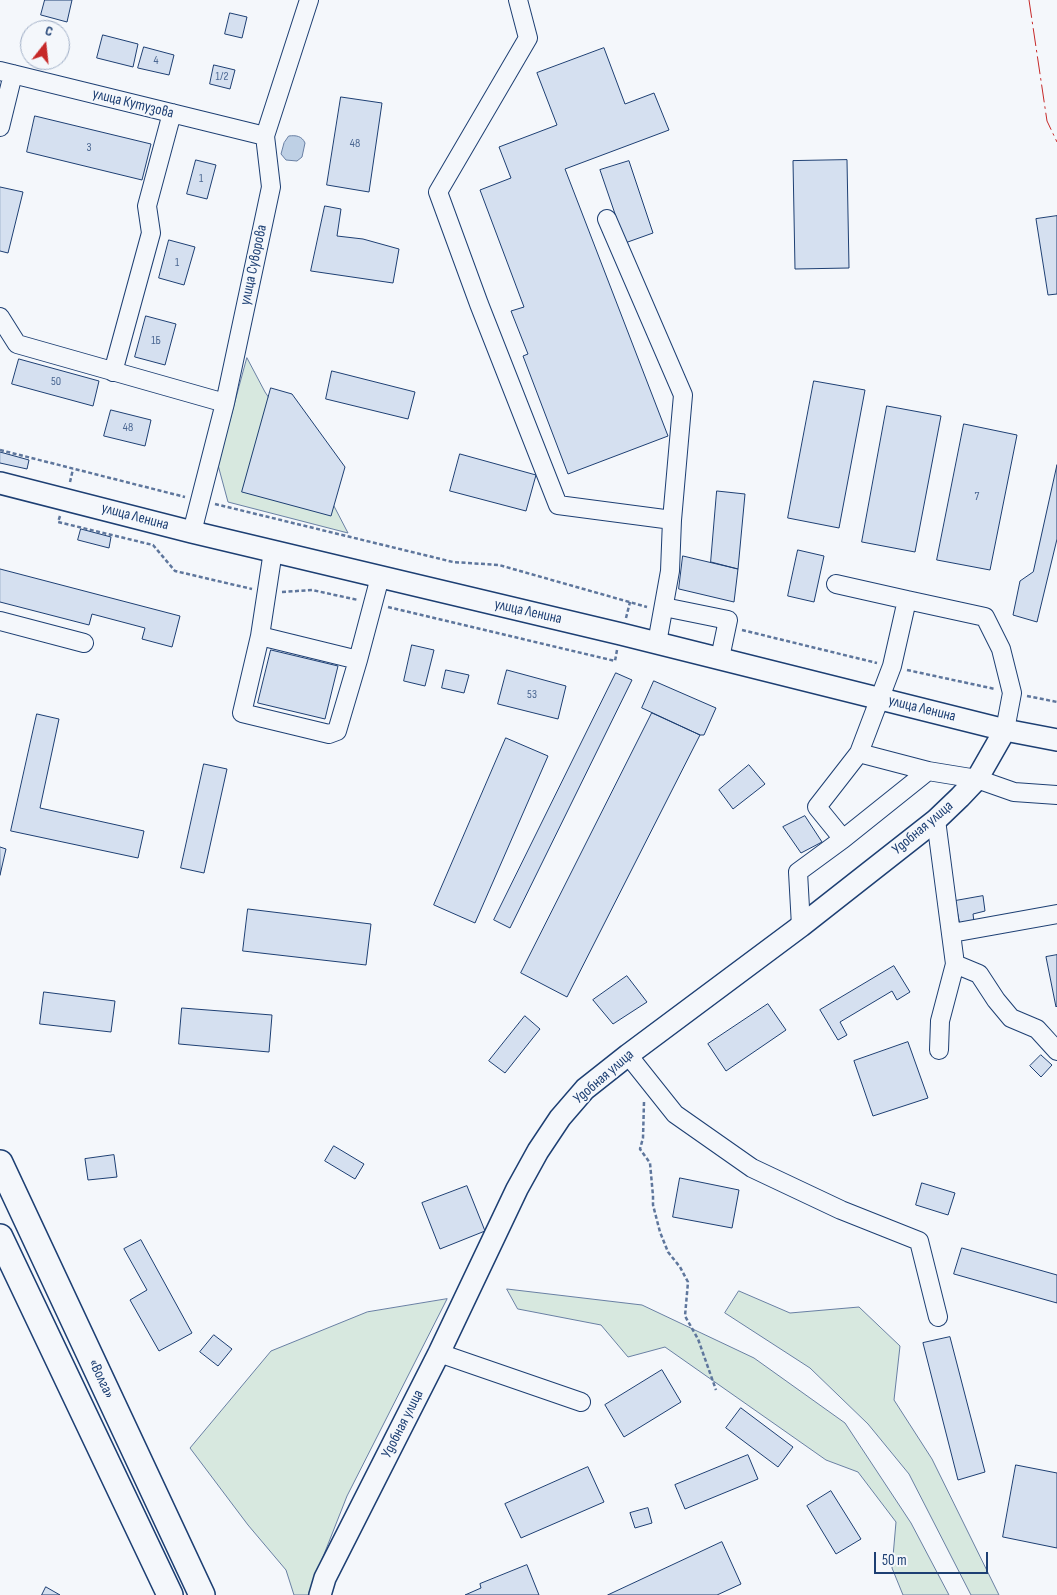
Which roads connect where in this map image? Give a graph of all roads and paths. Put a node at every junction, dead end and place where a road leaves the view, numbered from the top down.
1 (309, 0) edge
2 (518, 0) edge
3 (6, 73) edge
4 (172, 113) junction
5 (0, 127) edge
6 (265, 136) junction
7 (607, 219) dead end
8 (0, 317) edge
9 (113, 372) junction
10 (225, 403) junction
11 (0, 450) edge
12 (73, 469) junction
13 (0, 483) edge
14 (65, 499) junction
15 (200, 501) junction
16 (672, 520) junction
17 (192, 532) junction
18 (273, 551) junction
19 (380, 577) junction
20 (836, 584) dead end
21 (266, 593) junction
22 (907, 600) junction
23 (630, 602) junction
24 (373, 603) junction
25 (663, 609) junction
26 (0, 621) edge
27 (726, 627) junction
28 (621, 634) junction
29 (260, 636) junction
30 (84, 643) dead end
31 (658, 643) junction
32 (720, 658) junction
33 (358, 660) junction
34 (892, 666) junction
35 (1012, 693) junction
36 (880, 698) junction
37 (1057, 702) edge
38 (1005, 730) junction
39 (1057, 740) edge
40 (859, 753) junction
41 (928, 771) junction
42 (977, 779) junction
43 (1057, 795) edge
44 (936, 820) junction
45 (843, 839) junction
46 (1057, 914) edge
47 (801, 926) junction
48 (952, 933) junction
49 (955, 964) junction
50 (939, 1050) dead end
51 (1057, 1051) edge
52 (628, 1055) junction
53 (642, 1097) dead end
54 (0, 1163) edge
55 (0, 1237) edge
56 (938, 1317) dead end
57 (439, 1353) junction
58 (716, 1390) dead end
59 (581, 1402) dead end
60 (170, 1595) edge
61 (202, 1595) edge
62 (320, 1595) edge

1 - 6 street, улица Суворова
2 - 16 street
3 - 4 street, улица Кутузова
3 - 5 street
4 - 6 street, улица Кутузова
4 - 9 street
6 - 10 street, улица Суворова
7 - 16 street
8 - 9 street
9 - 10 street
10 - 15 street, улица Суворова
11 - 12 path
12 - 14 path
12 - 15 path
13 - 14 main road, улица Ленина
14 - 17 main road, улица Ленина
14 - 21 path
15 - 17 street, улица Суворова
15 - 23 path
16 - 25 street
17 - 18 main road, улица Ленина
18 - 19 main road, улица Ленина
18 - 21 street
19 - 24 street
19 - 28 main road, улица Ленина
20 - 22 street
21 - 24 path
21 - 29 street
22 - 34 street
22 - 35 street
23 - 25 path
23 - 28 path
24 - 28 path
24 - 33 street
25 - 27 street
25 - 31 street
26 - 30 street
27 - 32 street
27 - 34 path
28 - 31 main road, улица Ленина
29 - 33 street
29 - 33 street
31 - 32 main road, улица Ленина
32 - 36 main road, улица Ленина
34 - 35 path
34 - 36 street
35 - 37 path
35 - 38 street
36 - 38 main road, улица Ленина
36 - 40 street
38 - 39 main road, улица Ленина
38 - 42 main road, Удобная улица
40 - 41 street
40 - 45 street
41 - 42 street
41 - 45 street
42 - 43 street
42 - 44 main road, Удобная улица
44 - 47 main road, Удобная улица
44 - 48 street
45 - 47 street
46 - 48 street
47 - 52 main road, Удобная улица
48 - 49 street
49 - 50 street
49 - 51 street
52 - 56 street
52 - 57 main road, Удобная улица
53 - 58 path
54 - 61 highway, «Волга»
55 - 60 highway, «Волга»
57 - 59 street
57 - 62 main road, Удобная улица

